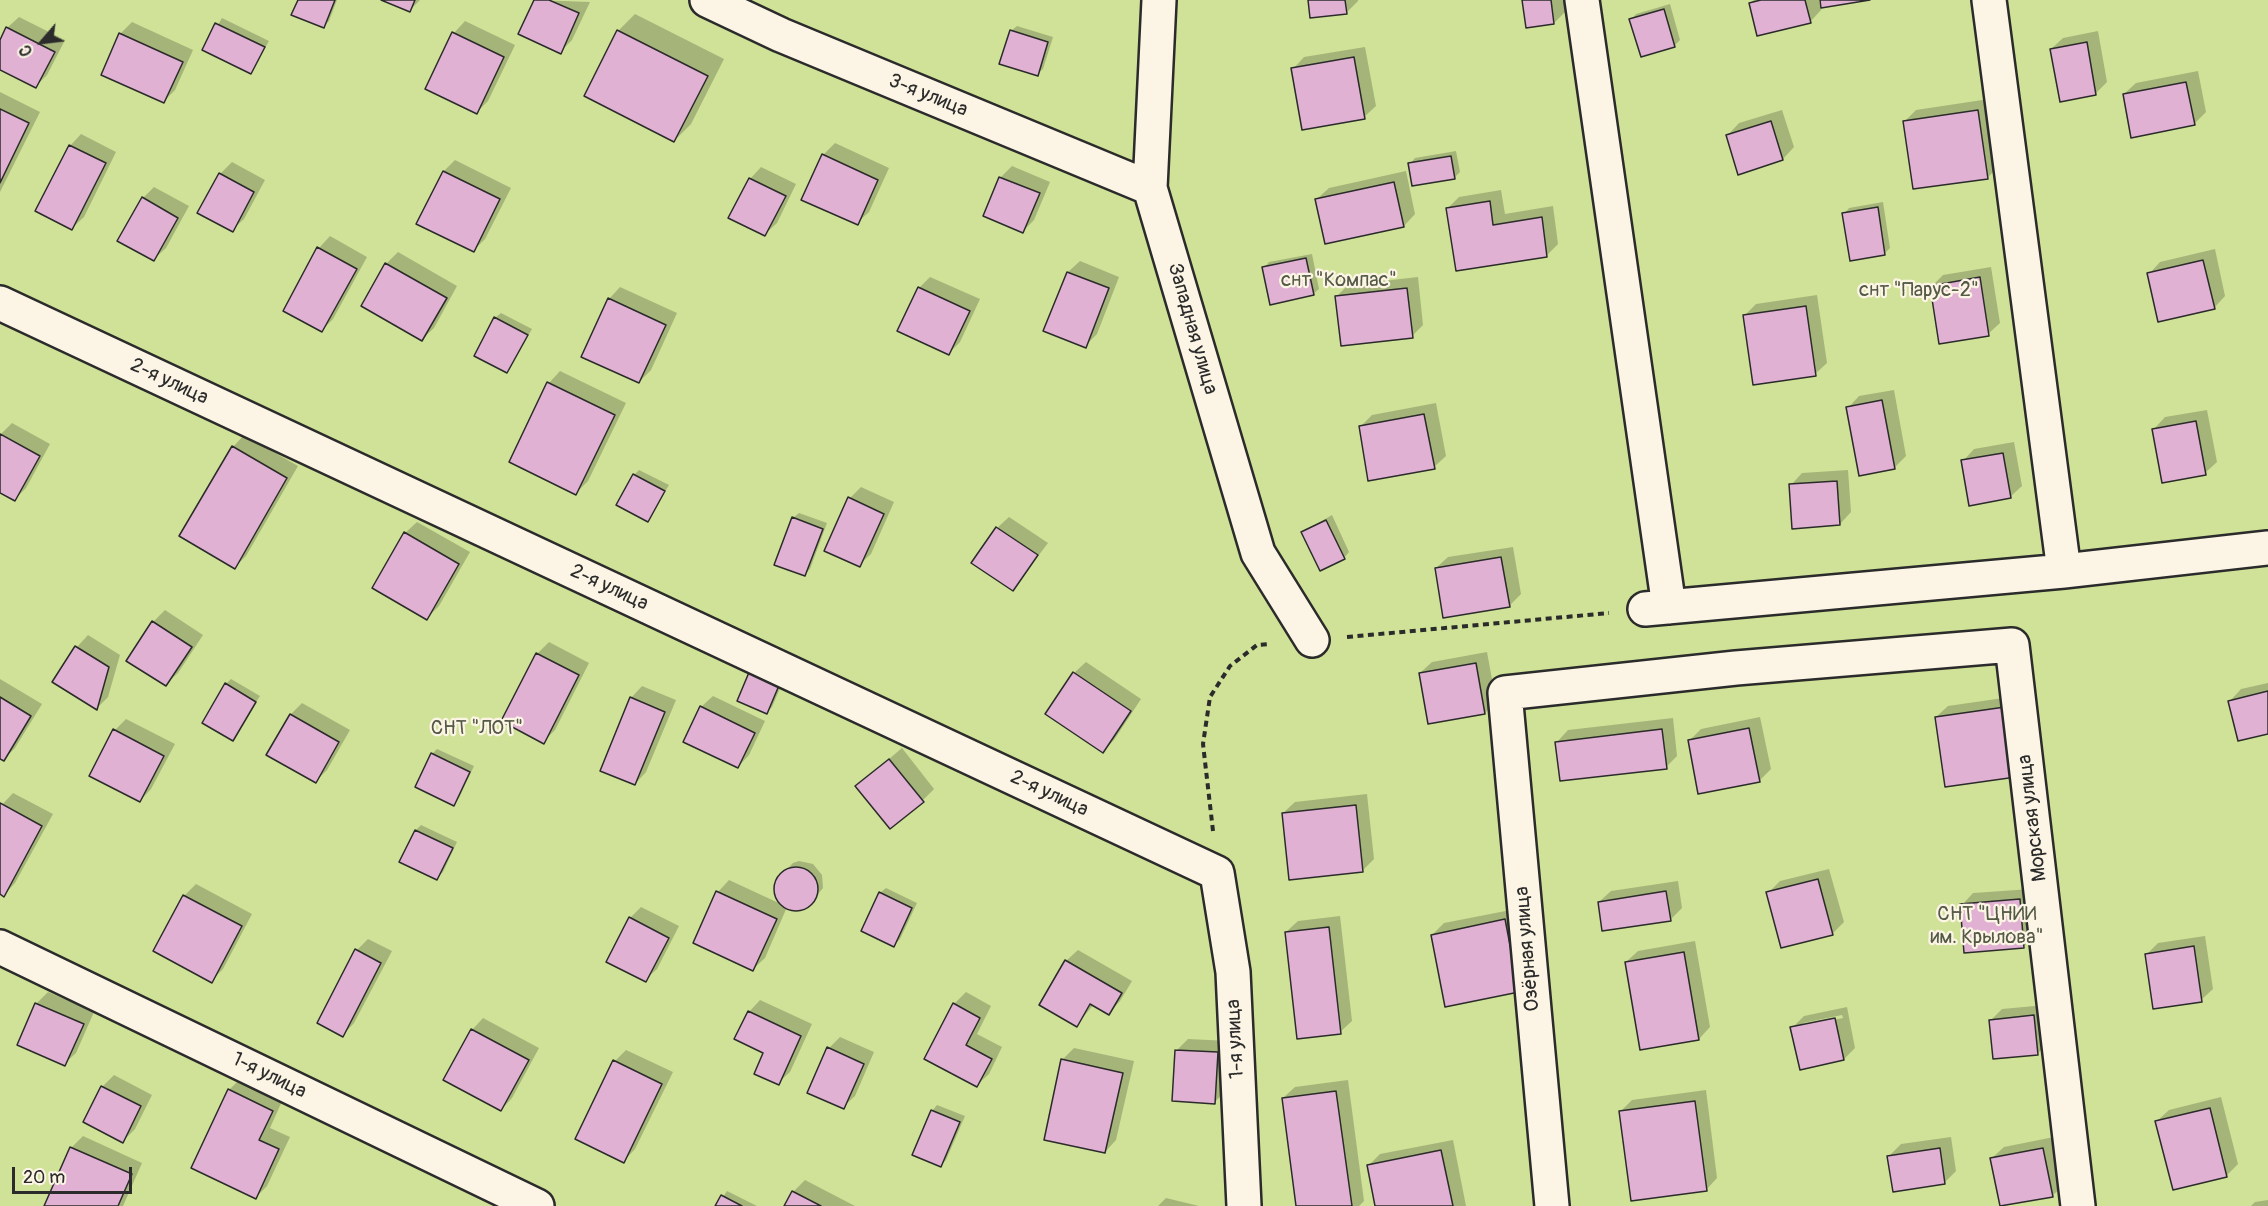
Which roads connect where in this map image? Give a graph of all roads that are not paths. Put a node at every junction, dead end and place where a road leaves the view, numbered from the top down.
1 (707, 0) edge
2 (1159, 0) edge
3 (1582, 0) edge
4 (1989, 0) edge
5 (1150, 188) junction
6 (0, 303) edge
7 (2268, 548) edge
8 (2064, 571) junction
9 (1312, 640) road end
10 (1505, 693) joint
11 (1217, 873) joint
12 (0, 947) edge
13 (537, 1206) edge
14 (1244, 1206) edge
15 (1552, 1206) edge
16 (2079, 1206) edge

1 - 5 street, 3-я улица
2 - 5 street, Западная улица
3 - 8 street
4 - 8 street
5 - 9 street, Западная улица
6 - 11 street, 2-я улица
7 - 8 street
10 - 15 street, Озёрная улица
10 - 16 street, Морская улица
11 - 14 street, 1-я улица
12 - 13 street, 1-я улица

